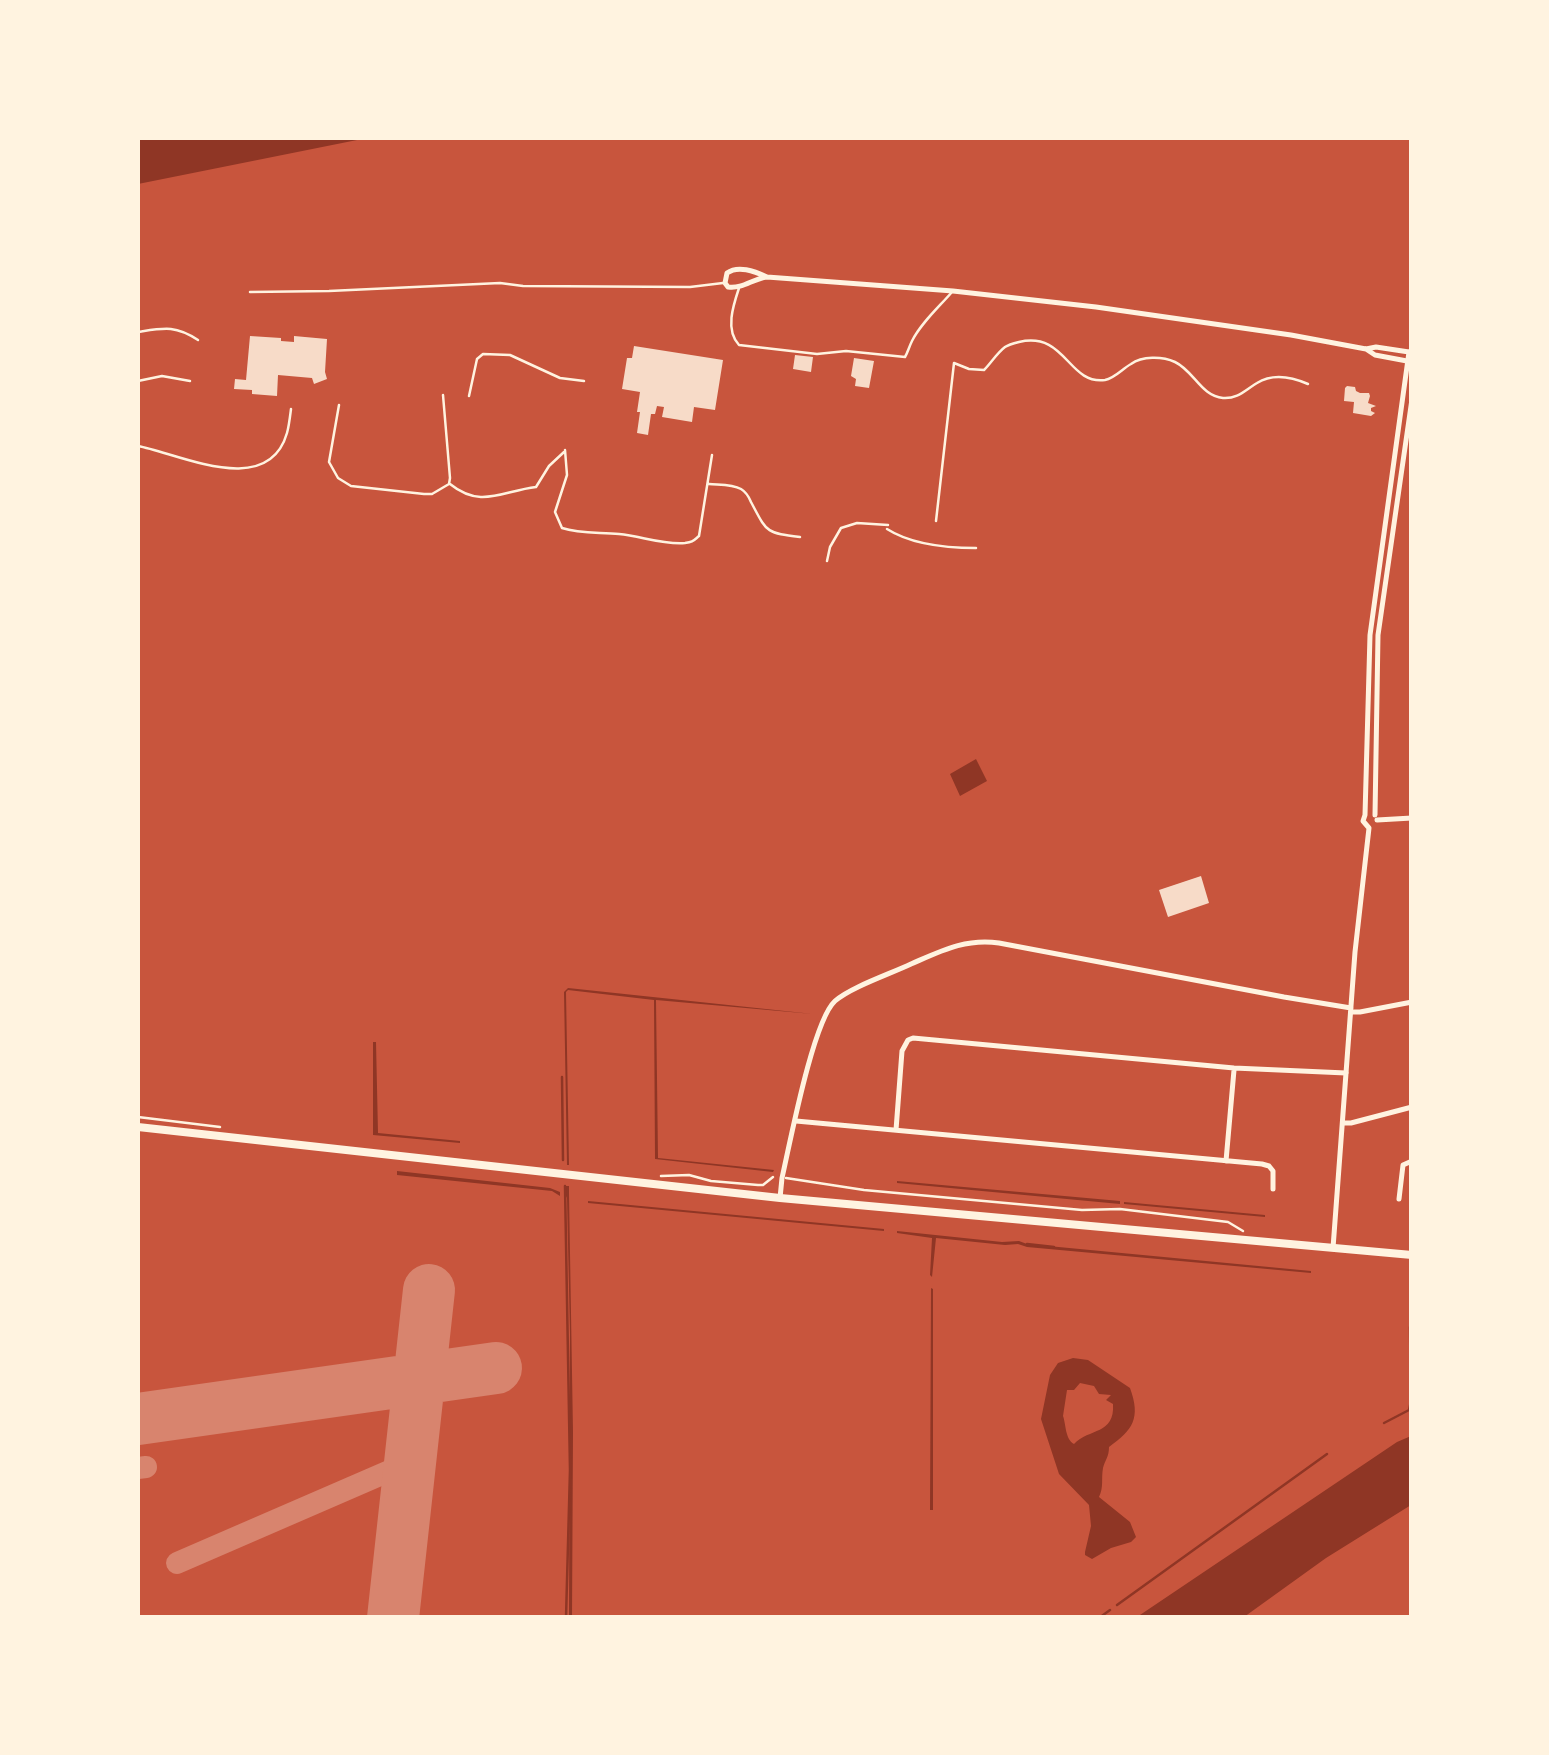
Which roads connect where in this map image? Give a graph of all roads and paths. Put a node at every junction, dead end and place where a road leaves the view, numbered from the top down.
1 (766, 276) junction
2 (725, 283) junction
3 (739, 288) junction
4 (953, 291) junction
5 (250, 292) dead end
6 (138, 332) edge
7 (198, 340) dead end
8 (1366, 349) junction
9 (1410, 352) edge
10 (1410, 361) edge
11 (138, 381) edge
12 (190, 381) dead end
13 (584, 381) dead end
14 (1308, 384) dead end
15 (443, 395) dead end
16 (469, 396) dead end
17 (1412, 399) edge
18 (339, 404) dead end
19 (291, 409) dead end
20 (138, 446) edge
21 (712, 455) dead end
22 (448, 483) junction
23 (707, 484) junction
24 (936, 522) dead end
25 (800, 538) dead end
26 (976, 548) dead end
27 (827, 562) dead end
28 (1365, 816) junction
29 (1376, 818) junction
30 (1412, 818) edge
31 (1369, 828) junction
32 (1412, 1002) edge
33 (1351, 1010) junction
34 (1234, 1068) junction
35 (1347, 1073) junction
36 (1412, 1108) edge
37 (796, 1121) junction
38 (1343, 1122) junction
39 (138, 1128) edge
40 (896, 1130) junction
41 (1412, 1160) edge
42 (1226, 1161) junction
43 (782, 1178) junction
44 (1273, 1189) dead end
45 (780, 1198) junction
46 (1399, 1200) dead end
47 (1242, 1230) dead end
48 (1333, 1248) junction
49 (1412, 1254) edge

1 - 2 street
1 - 3 street
1 - 4 street
2 - 3 street
2 - 5 lane
3 - 4 lane
4 - 8 street
6 - 7 lane
8 - 9 street
8 - 10 street
9 - 10 street
10 - 28 street
11 - 12 lane
13 - 16 lane
14 - 24 lane
15 - 22 lane
17 - 29 street
18 - 22 lane
19 - 20 lane
21 - 23 lane
22 - 23 lane
23 - 25 lane
26 - 27 lane
28 - 29 street
28 - 31 street
29 - 30 street
29 - 31 street
31 - 33 street
32 - 33 street
33 - 35 street
33 - 37 street
34 - 35 street
34 - 40 street
34 - 42 street
35 - 38 street
36 - 38 street
37 - 40 street
37 - 43 street
38 - 48 street
39 - 45 main road
40 - 42 street
41 - 46 street
42 - 44 street
43 - 45 street
43 - 47 path
45 - 48 main road
48 - 49 main road

